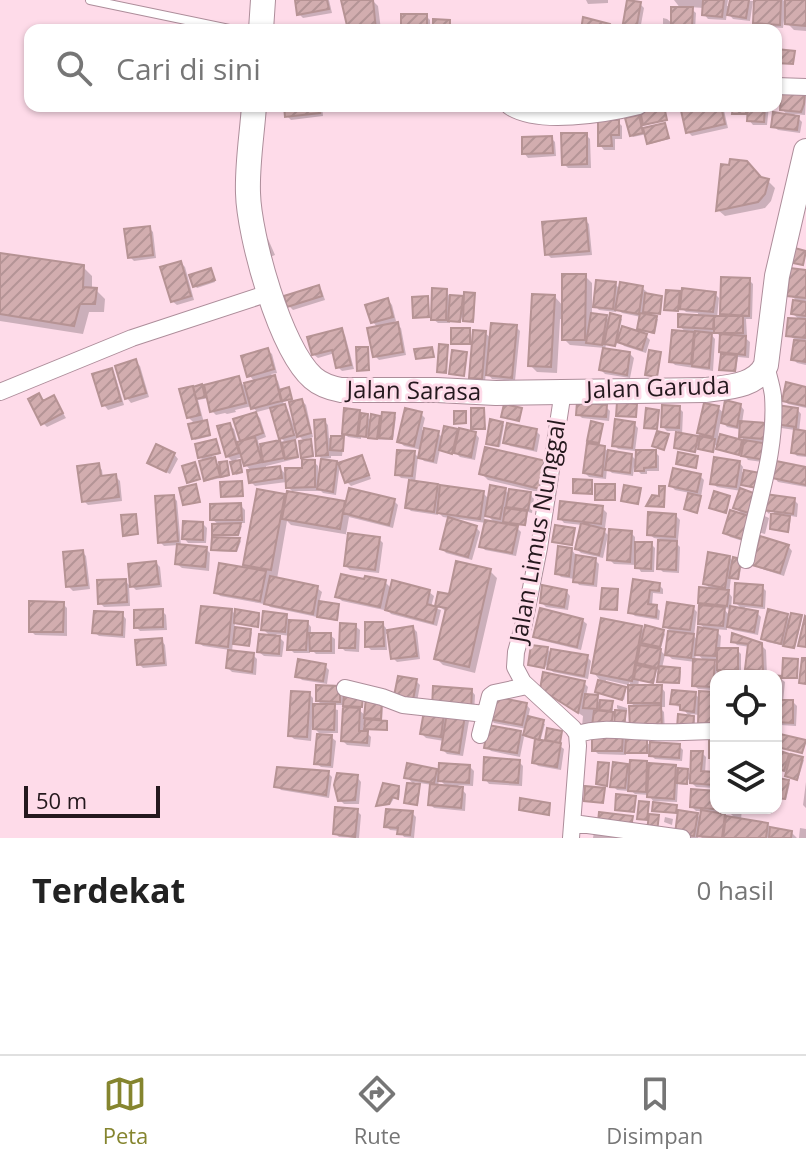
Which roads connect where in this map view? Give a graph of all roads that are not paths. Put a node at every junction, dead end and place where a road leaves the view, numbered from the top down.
1 (90, 0) edge
2 (263, 0) edge
3 (205, 24) edge
4 (261, 24) edge
5 (782, 86) edge
6 (806, 87) edge
7 (254, 112) edge
8 (518, 112) edge
9 (600, 112) edge
10 (806, 151) edge
11 (269, 293) junction
12 (766, 365) junction
13 (563, 391) junction
14 (0, 392) edge
15 (746, 560) dead end
16 (527, 686) junction
17 (345, 688) dead end
18 (485, 714) junction
19 (710, 731) edge
20 (577, 734) junction
21 (480, 735) dead end
22 (572, 830) edge
23 (682, 838) edge

1 - 3 lane
2 - 4 street
5 - 6 street
7 - 11 street, Jalan Sarasa
8 - 9 street
10 - 12 street
11 - 13 street, Jalan Sarasa
11 - 14 street
12 - 13 street, Jalan Garuda
12 - 15 street
13 - 16 street, Jalan Limus Nunggal
16 - 18 street
16 - 20 street
17 - 18 street
18 - 21 street
19 - 20 street
20 - 22 street
22 - 23 street

